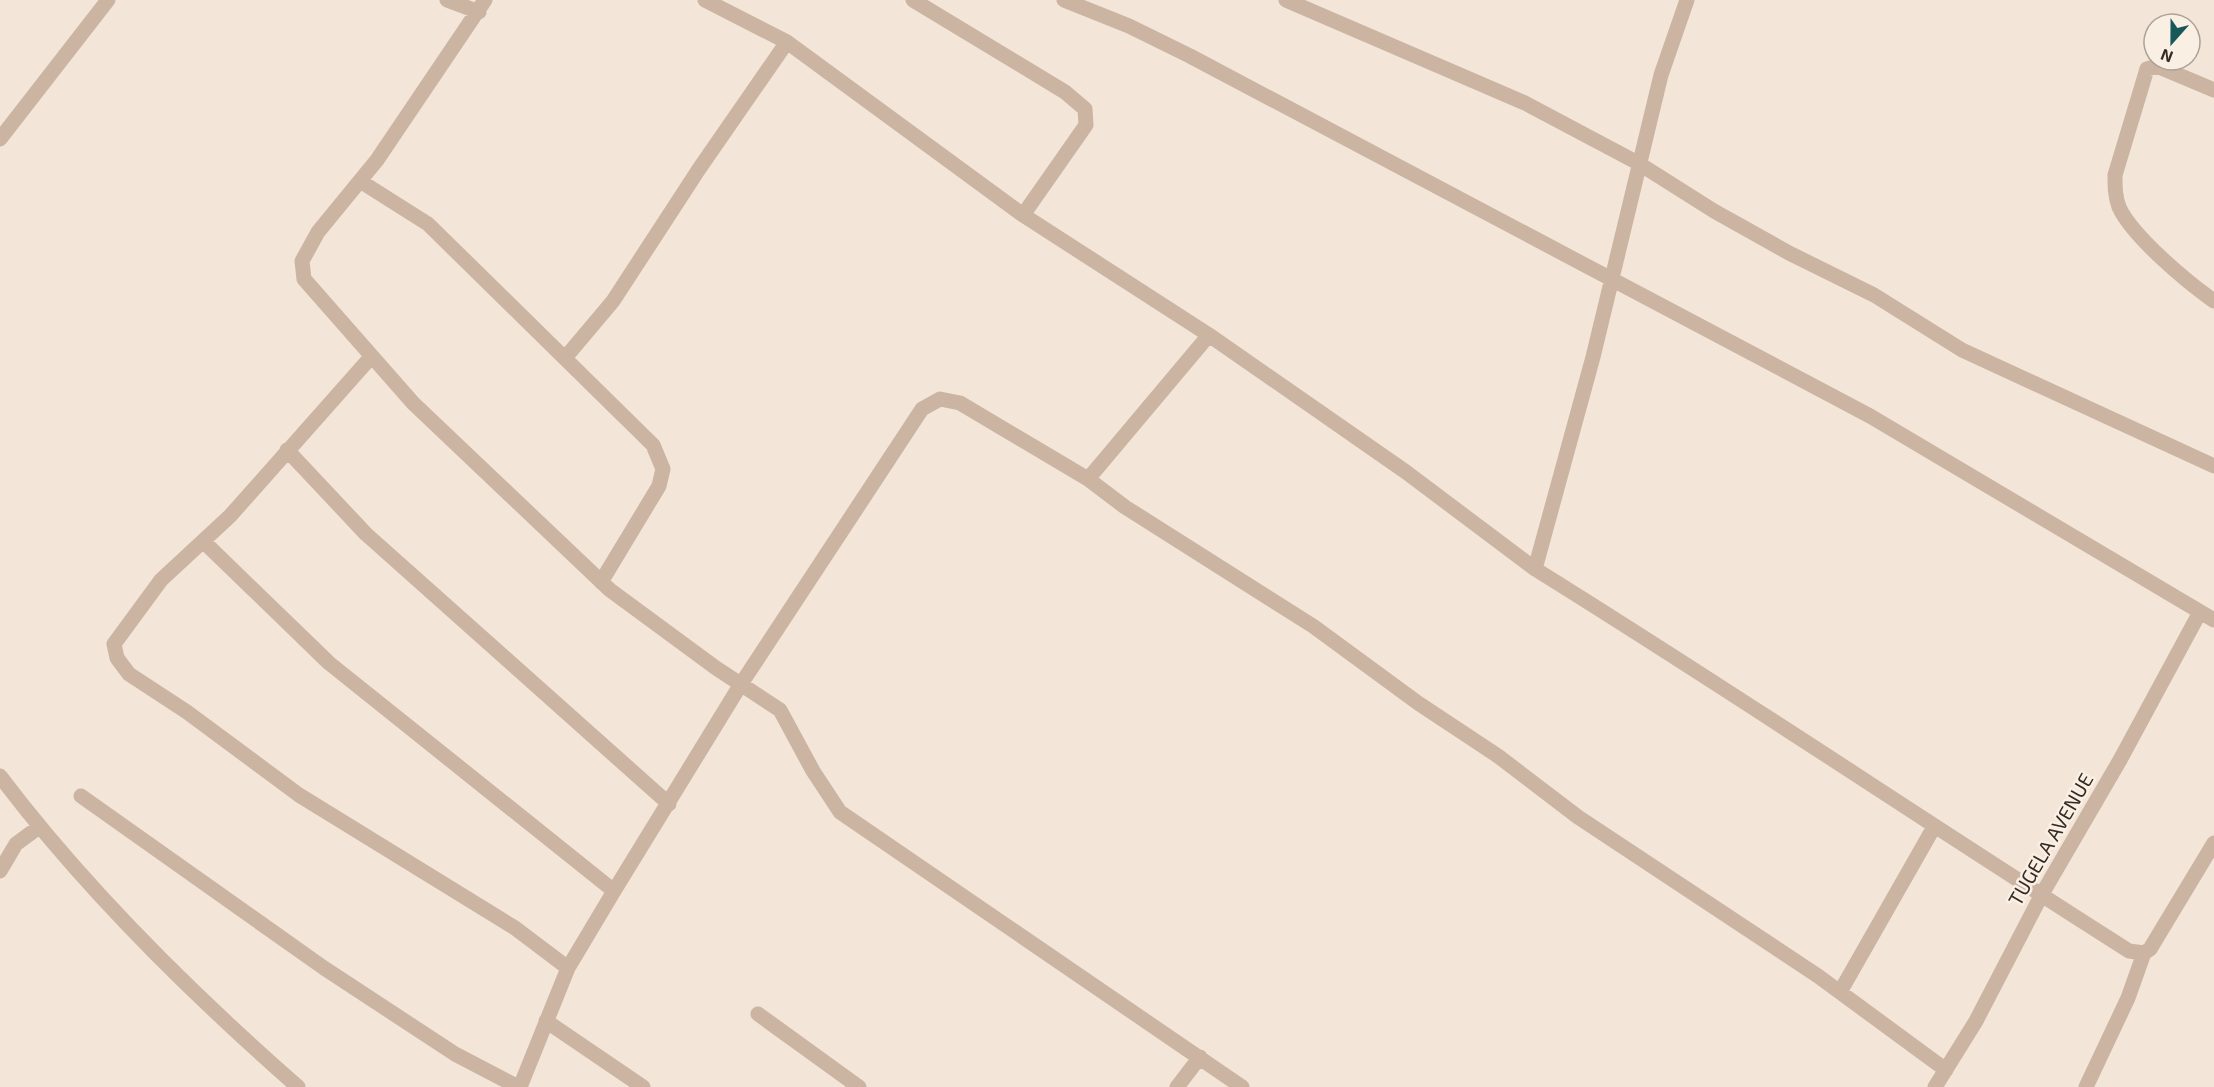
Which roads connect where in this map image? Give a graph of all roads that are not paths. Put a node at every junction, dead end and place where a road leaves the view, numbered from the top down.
1 (108, 0) edge
2 (447, 0) edge
3 (705, 0) edge
4 (913, 0) edge
5 (1064, 0) edge
6 (1286, 0) edge
7 (1687, 0) edge
8 (482, 6) edge
9 (787, 42) junction
10 (2214, 90) edge
11 (0, 138) edge
12 (1638, 163) junction
13 (360, 181) junction
14 (1023, 215) junction
15 (1610, 279) junction
16 (2214, 301) edge
17 (1209, 335) junction
18 (371, 357) junction
19 (565, 358) junction
20 (287, 450) junction
21 (2214, 466) edge
22 (1088, 479) junction
23 (203, 541) junction
24 (1535, 569) junction
25 (601, 582) junction
26 (2200, 612) junction
27 (2214, 620) edge
28 (741, 684) junction
29 (0, 776) edge
30 (81, 796) dead end
31 (669, 804) junction
32 (1934, 826) junction
33 (39, 827) junction
34 (2214, 843) edge
35 (0, 871) edge
36 (614, 891) junction
37 (2042, 894) junction
38 (2144, 953) junction
39 (568, 968) junction
40 (1840, 992) junction
41 (758, 1014) dead end
42 (546, 1021) junction
43 (1200, 1057) junction
44 (1946, 1070) junction
45 (298, 1087) edge
46 (519, 1087) edge
47 (643, 1087) edge
48 (859, 1087) edge
49 (1177, 1087) edge
50 (1242, 1087) edge
51 (1935, 1087) edge
52 (2086, 1087) edge

1 - 11 street
2 - 8 street
3 - 9 street
4 - 14 street
5 - 15 street
6 - 12 street
7 - 12 street
8 - 13 street
9 - 14 street
9 - 19 street
10 - 16 street
12 - 15 street
12 - 21 street
13 - 18 street
13 - 19 street
14 - 17 street
15 - 24 street
15 - 26 street
17 - 22 street
17 - 24 street
18 - 20 street
18 - 25 street
19 - 25 street
20 - 23 street
20 - 31 street
22 - 28 street
22 - 40 street
23 - 36 street
23 - 39 street
24 - 32 street
25 - 28 street
26 - 27 street
26 - 37 street, TUGELA AVENUE
28 - 31 street
28 - 43 street
29 - 33 street
30 - 46 street
31 - 36 street
32 - 37 street
32 - 40 street
33 - 35 street
33 - 45 street
34 - 38 street
36 - 39 street
37 - 38 street
37 - 44 street, TUGELA AVENUE
38 - 52 street
39 - 42 street
40 - 44 street
41 - 48 street
42 - 46 street
42 - 47 street
43 - 49 street
43 - 50 street
44 - 51 street, TUGELA AVENUE

